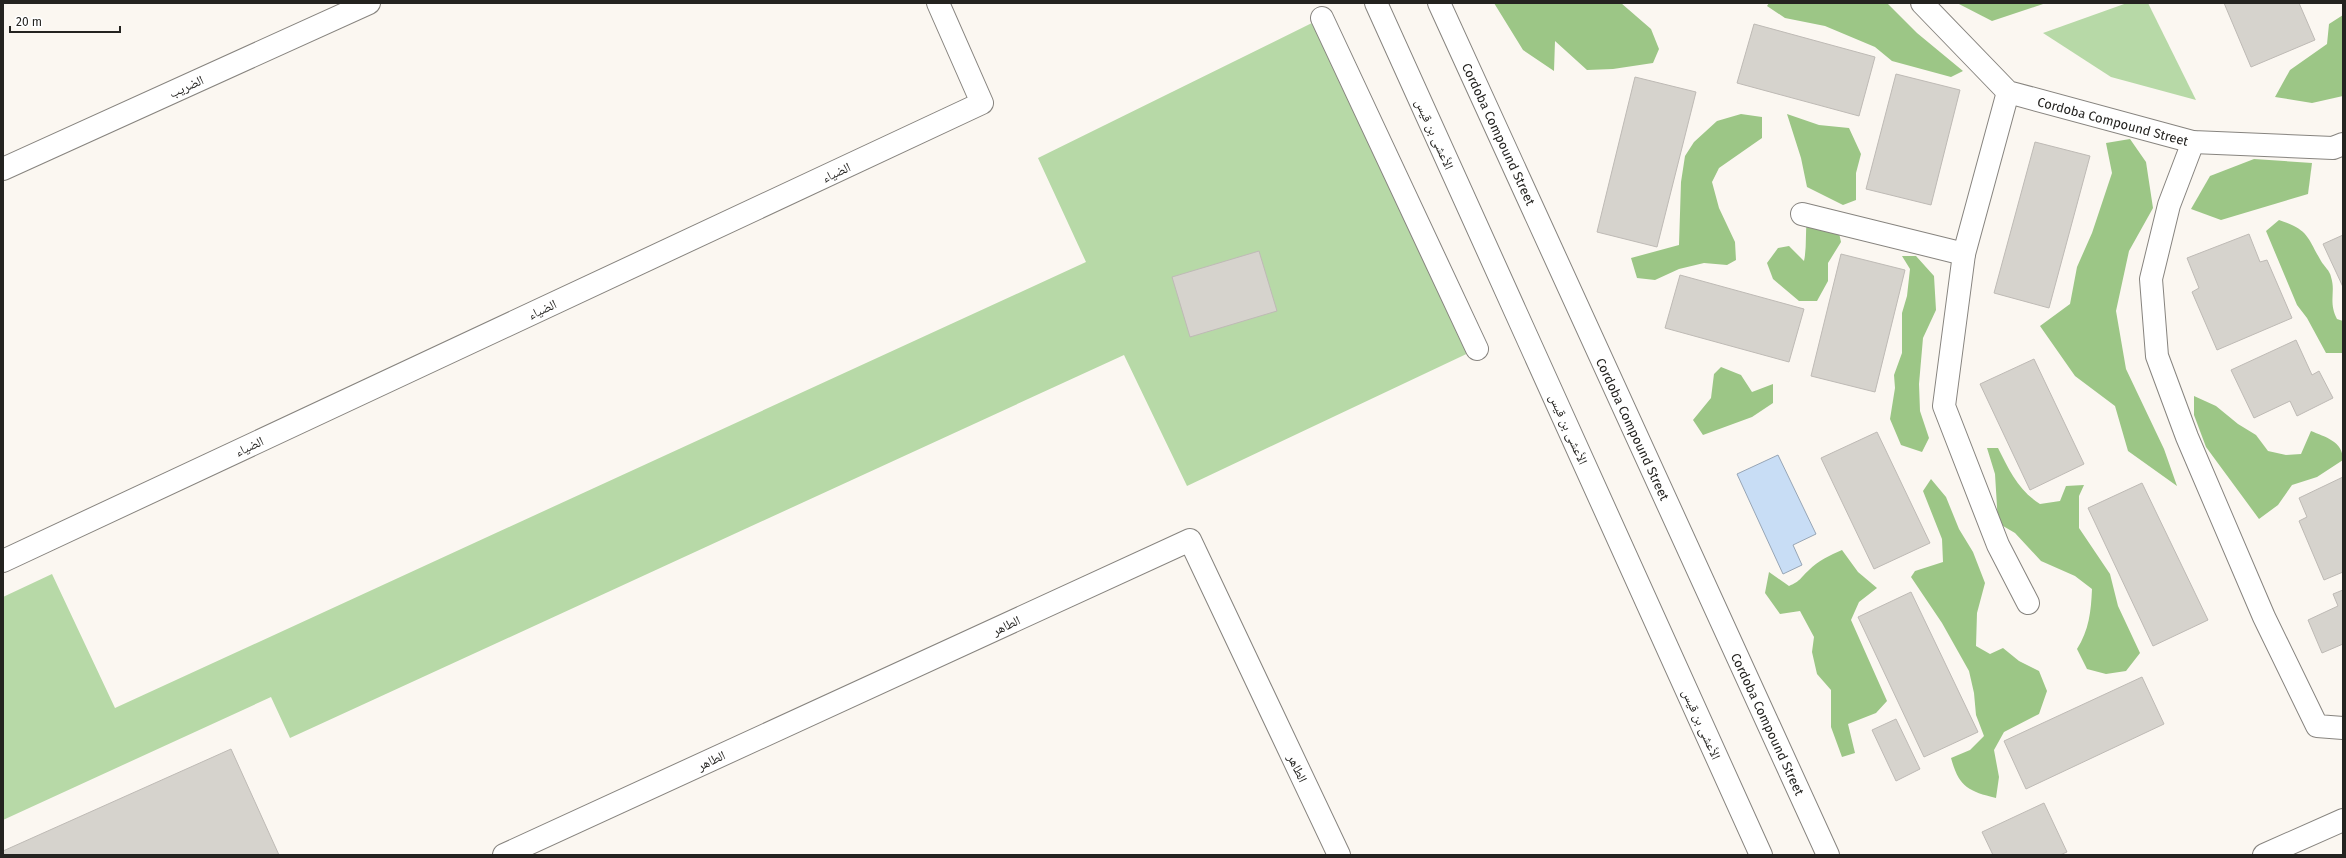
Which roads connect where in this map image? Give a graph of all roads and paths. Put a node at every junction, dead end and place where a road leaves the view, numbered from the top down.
1 (369, 3) edge
2 (938, 3) edge
3 (1376, 3) edge
4 (1439, 3) edge
5 (1922, 3) edge
6 (1322, 18) dead end
7 (2008, 92) junction
8 (2193, 142) junction
9 (2343, 144) edge
10 (3, 169) edge
11 (1802, 214) dead end
12 (1964, 254) junction
13 (1477, 348) dead end
14 (3, 562) edge
15 (2028, 603) dead end
16 (2343, 728) edge
17 (2343, 820) edge
18 (504, 855) edge
19 (1339, 855) edge
20 (1761, 855) edge
21 (1828, 855) edge
22 (2264, 855) edge

1 - 10 street, الضريب
2 - 14 street, الضياء
3 - 20 street, الأعشى بن قيس
4 - 21 street, Cordoba Compound Street
5 - 7 street
6 - 13 street
7 - 8 street, Cordoba Compound Street
7 - 12 street
8 - 9 street, Cordoba Compound Street
8 - 16 street
11 - 12 street
12 - 15 street
17 - 22 street
18 - 19 street, الطاهر

